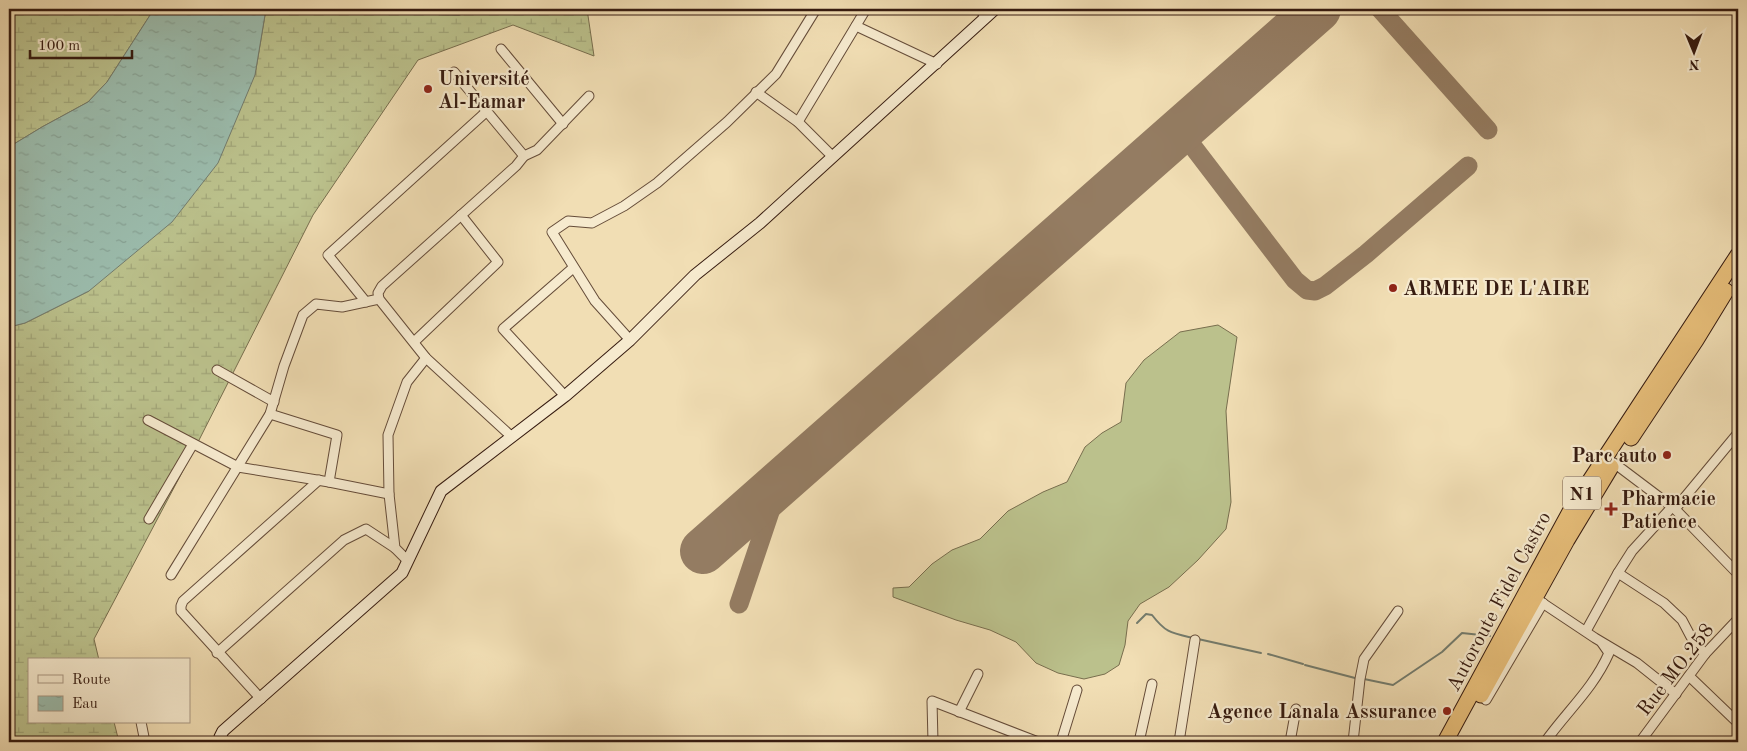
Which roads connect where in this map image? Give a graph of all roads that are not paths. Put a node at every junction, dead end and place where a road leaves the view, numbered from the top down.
1 (816, 9) edge
2 (866, 9) edge
3 (987, 11) edge
4 (856, 26) junction
5 (501, 49) dead end
6 (937, 64) junction
7 (454, 72) dead end
8 (756, 92) junction
9 (589, 96) dead end
10 (486, 112) junction
11 (798, 122) junction
12 (563, 124) junction
13 (524, 156) junction
14 (833, 157) junction
15 (461, 215) junction
16 (1738, 254) edge
17 (573, 268) junction
18 (1738, 273) edge
19 (378, 299) junction
20 (366, 302) junction
21 (630, 340) junction
22 (414, 342) junction
23 (426, 358) junction
24 (218, 370) dead end
25 (565, 396) junction
26 (274, 402) junction
27 (270, 414) junction
28 (148, 420) dead end
29 (1738, 433) edge
30 (512, 437) junction
31 (193, 444) junction
32 (1614, 462) junction
33 (238, 467) junction
34 (319, 480) junction
35 (329, 482) junction
36 (390, 494) junction
37 (1674, 508) junction
38 (149, 519) dead end
39 (395, 548) junction
40 (408, 561) junction
41 (1618, 573) junction
42 (1738, 574) edge
43 (171, 575) dead end
44 (1539, 600) junction
45 (1398, 611) dead end
46 (1738, 619) edge
47 (1586, 632) junction
48 (1195, 640) dead end
49 (1601, 641) junction
50 (217, 652) junction
51 (1705, 654) junction
52 (978, 674) dead end
53 (1689, 676) junction
54 (1152, 684) dead end
55 (1077, 690) dead end
56 (1676, 694) junction
57 (261, 699) junction
58 (1486, 700) dead end
59 (1296, 709) dead end
60 (959, 712) junction
61 (1738, 723) edge
62 (141, 724) edge
63 (145, 742) edge
64 (219, 742) edge
65 (933, 742) edge
66 (1038, 742) edge
67 (1061, 742) edge
68 (1139, 742) edge
69 (1179, 742) edge
70 (1290, 742) edge
71 (1353, 742) edge
72 (1445, 742) edge
73 (1456, 742) edge
74 (1545, 742) edge
75 (1640, 742) edge

1 - 8 street
2 - 4 street
3 - 6 street
4 - 6 street
4 - 11 street
5 - 12 street
6 - 14 street
7 - 10 street
8 - 11 street
8 - 17 street
9 - 12 street
10 - 13 street
10 - 20 street
11 - 14 street
12 - 13 street
13 - 15 street
14 - 21 street
15 - 19 street
15 - 22 street
16 - 72 highway, Autoroute Fidel Castro / N1
17 - 21 street
17 - 25 street
18 - 32 highway, Autoroute Fidel Castro / N1
19 - 20 street
19 - 22 street
20 - 26 street
21 - 25 street
22 - 23 street
23 - 30 street
23 - 36 street
24 - 26 street
25 - 30 street
26 - 27 street
27 - 33 street
27 - 35 street
28 - 31 street
29 - 37 street
30 - 40 street
31 - 33 street
31 - 38 street
32 - 37 street
32 - 44 highway, Autoroute Fidel Castro / N1
33 - 34 street
33 - 43 street
34 - 35 street
34 - 50 street
35 - 36 street
36 - 39 street
37 - 41 street
37 - 42 street
39 - 40 street
39 - 50 street
40 - 57 street
41 - 47 street
41 - 51 street
44 - 47 street
44 - 58 street
44 - 73 highway, Autoroute Fidel Castro / N1
45 - 71 street
46 - 51 street, Rue MO.258
47 - 49 street
48 - 69 street
49 - 56 street
49 - 74 street
50 - 57 street
51 - 53 street, Rue MO.258
52 - 60 street
53 - 56 street, Rue MO.258
53 - 61 street
54 - 68 street
55 - 67 street
56 - 75 street, Rue MO.258
57 - 64 street
59 - 70 street
60 - 65 street
60 - 66 street
62 - 63 street

